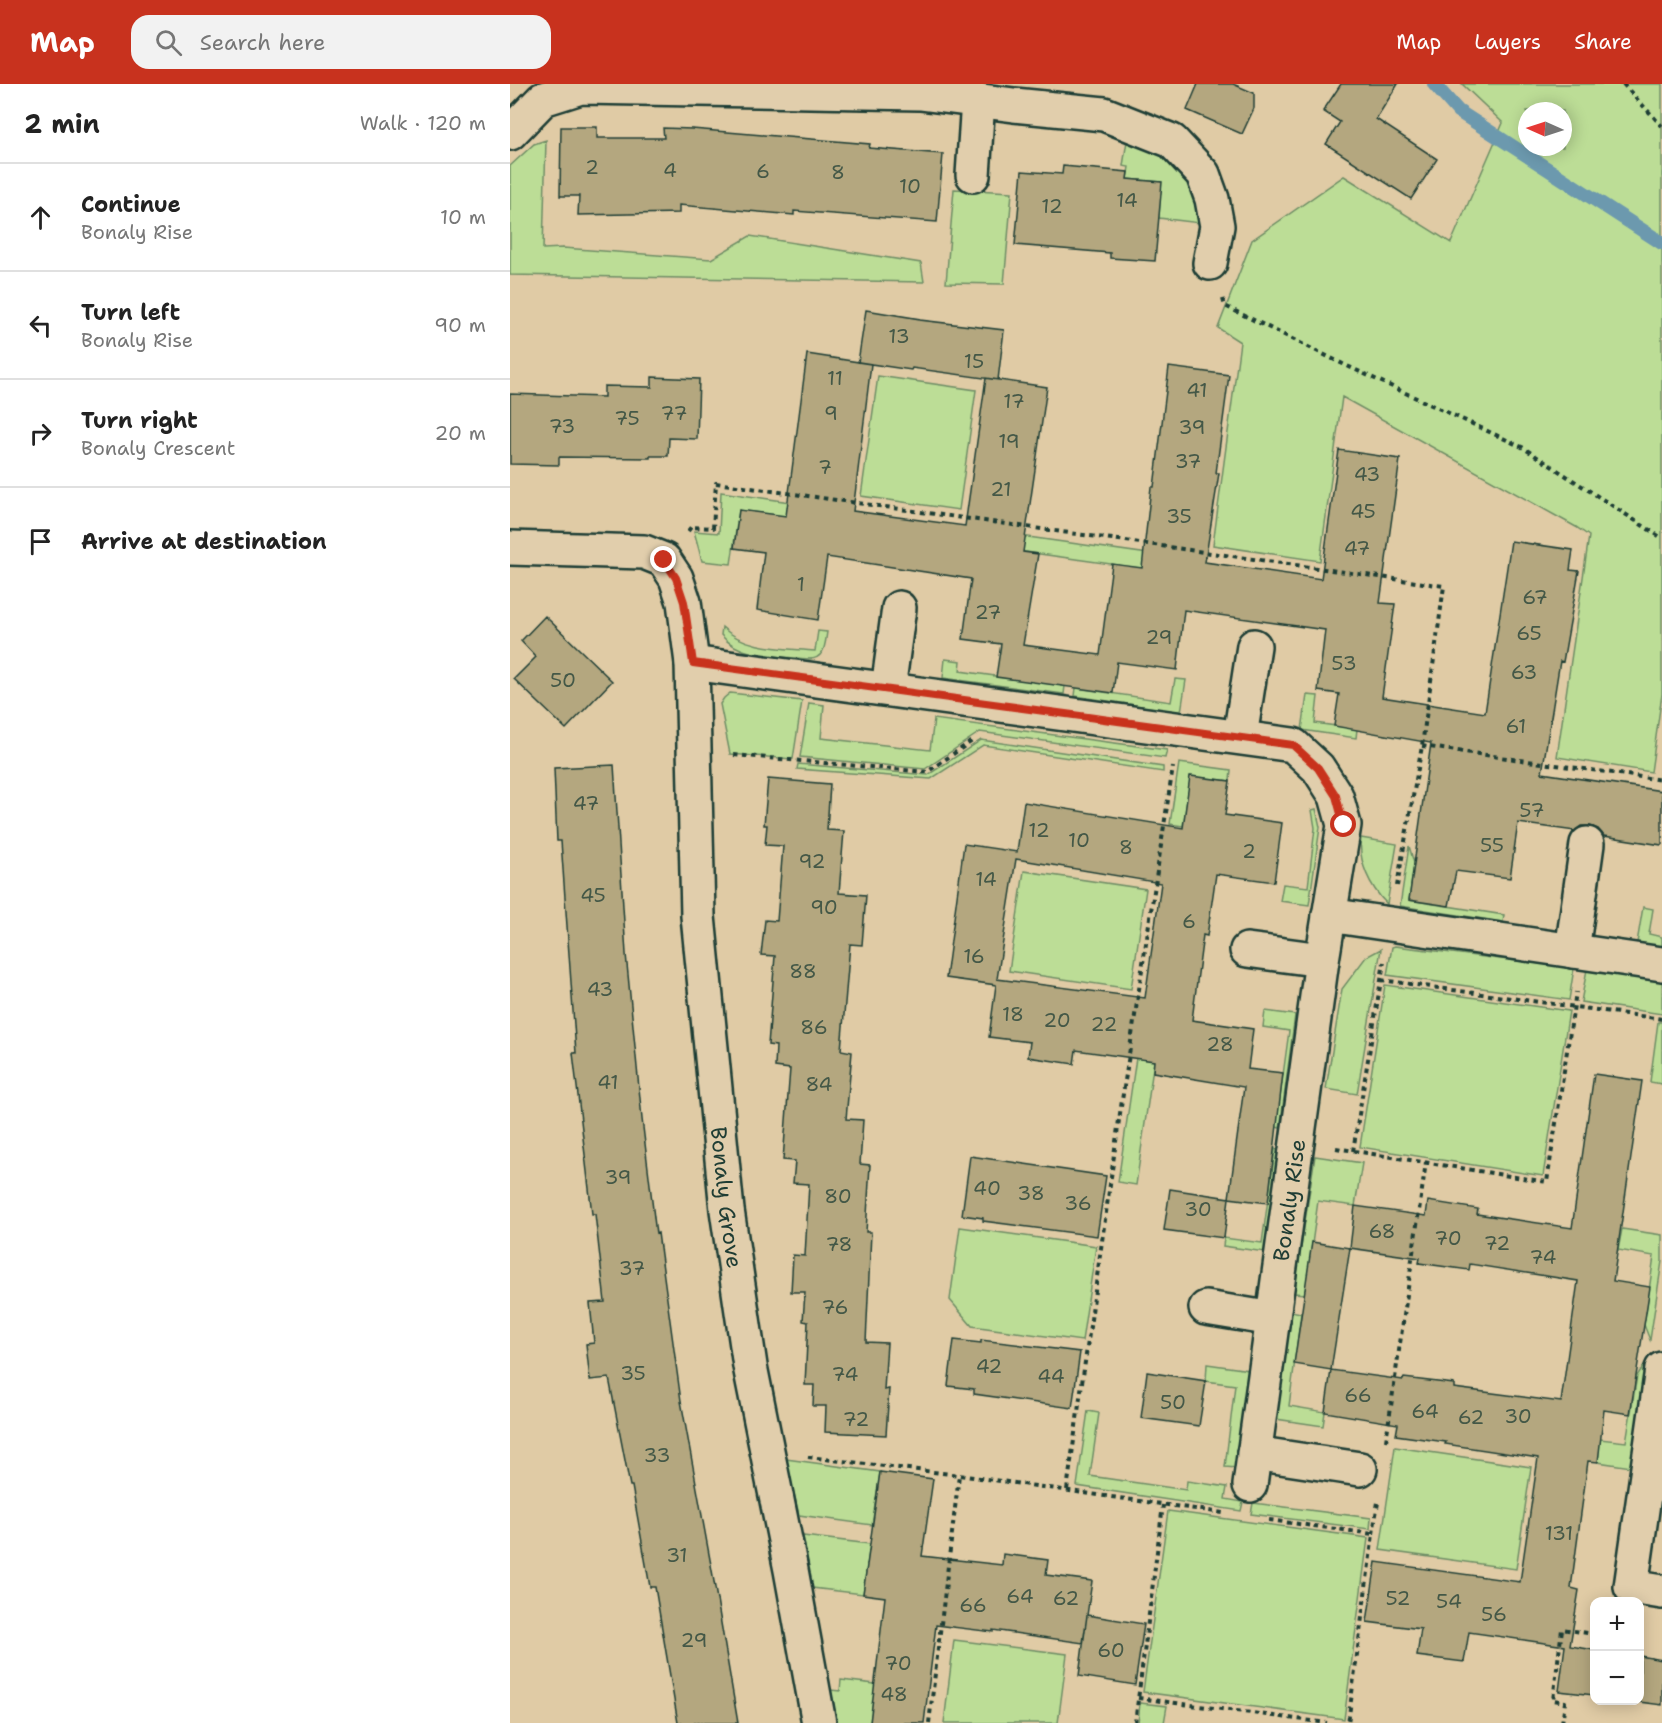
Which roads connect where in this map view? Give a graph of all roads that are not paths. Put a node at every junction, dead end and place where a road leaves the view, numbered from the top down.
1 (978, 100) junction
2 (510, 133) edge
3 (973, 175) dead end
4 (1210, 263) road end
5 (510, 548) edge
6 (899, 608) dead end
7 (1254, 646) dead end
8 (693, 663) junction
9 (888, 689) junction
10 (1240, 737) junction
11 (1587, 844) dead end
12 (1329, 915) junction
13 (1246, 950) dead end
14 (1577, 952) junction
15 (1322, 960) junction
16 (1662, 964) edge
17 (1206, 1308) dead end
18 (1273, 1319) junction
19 (1662, 1369) edge
20 (1254, 1453) junction
21 (1372, 1459) road end
22 (1250, 1485) dead end
23 (1646, 1590) edge
24 (819, 1723) edge

1 - 2 street
1 - 3 street
1 - 4 street
5 - 8 street, Bonaly Grove
6 - 9 street
7 - 10 street
8 - 9 street, Bonaly Rise
8 - 24 street, Bonaly Grove
9 - 10 street, Bonaly Rise
10 - 12 street, Bonaly Rise
11 - 14 street
12 - 14 street
12 - 15 street, Bonaly Rise
13 - 15 street
14 - 16 street
15 - 18 street, Bonaly Rise
17 - 18 street
18 - 20 street, Bonaly Rise
19 - 23 street
20 - 21 street
20 - 22 street, Bonaly Rise

